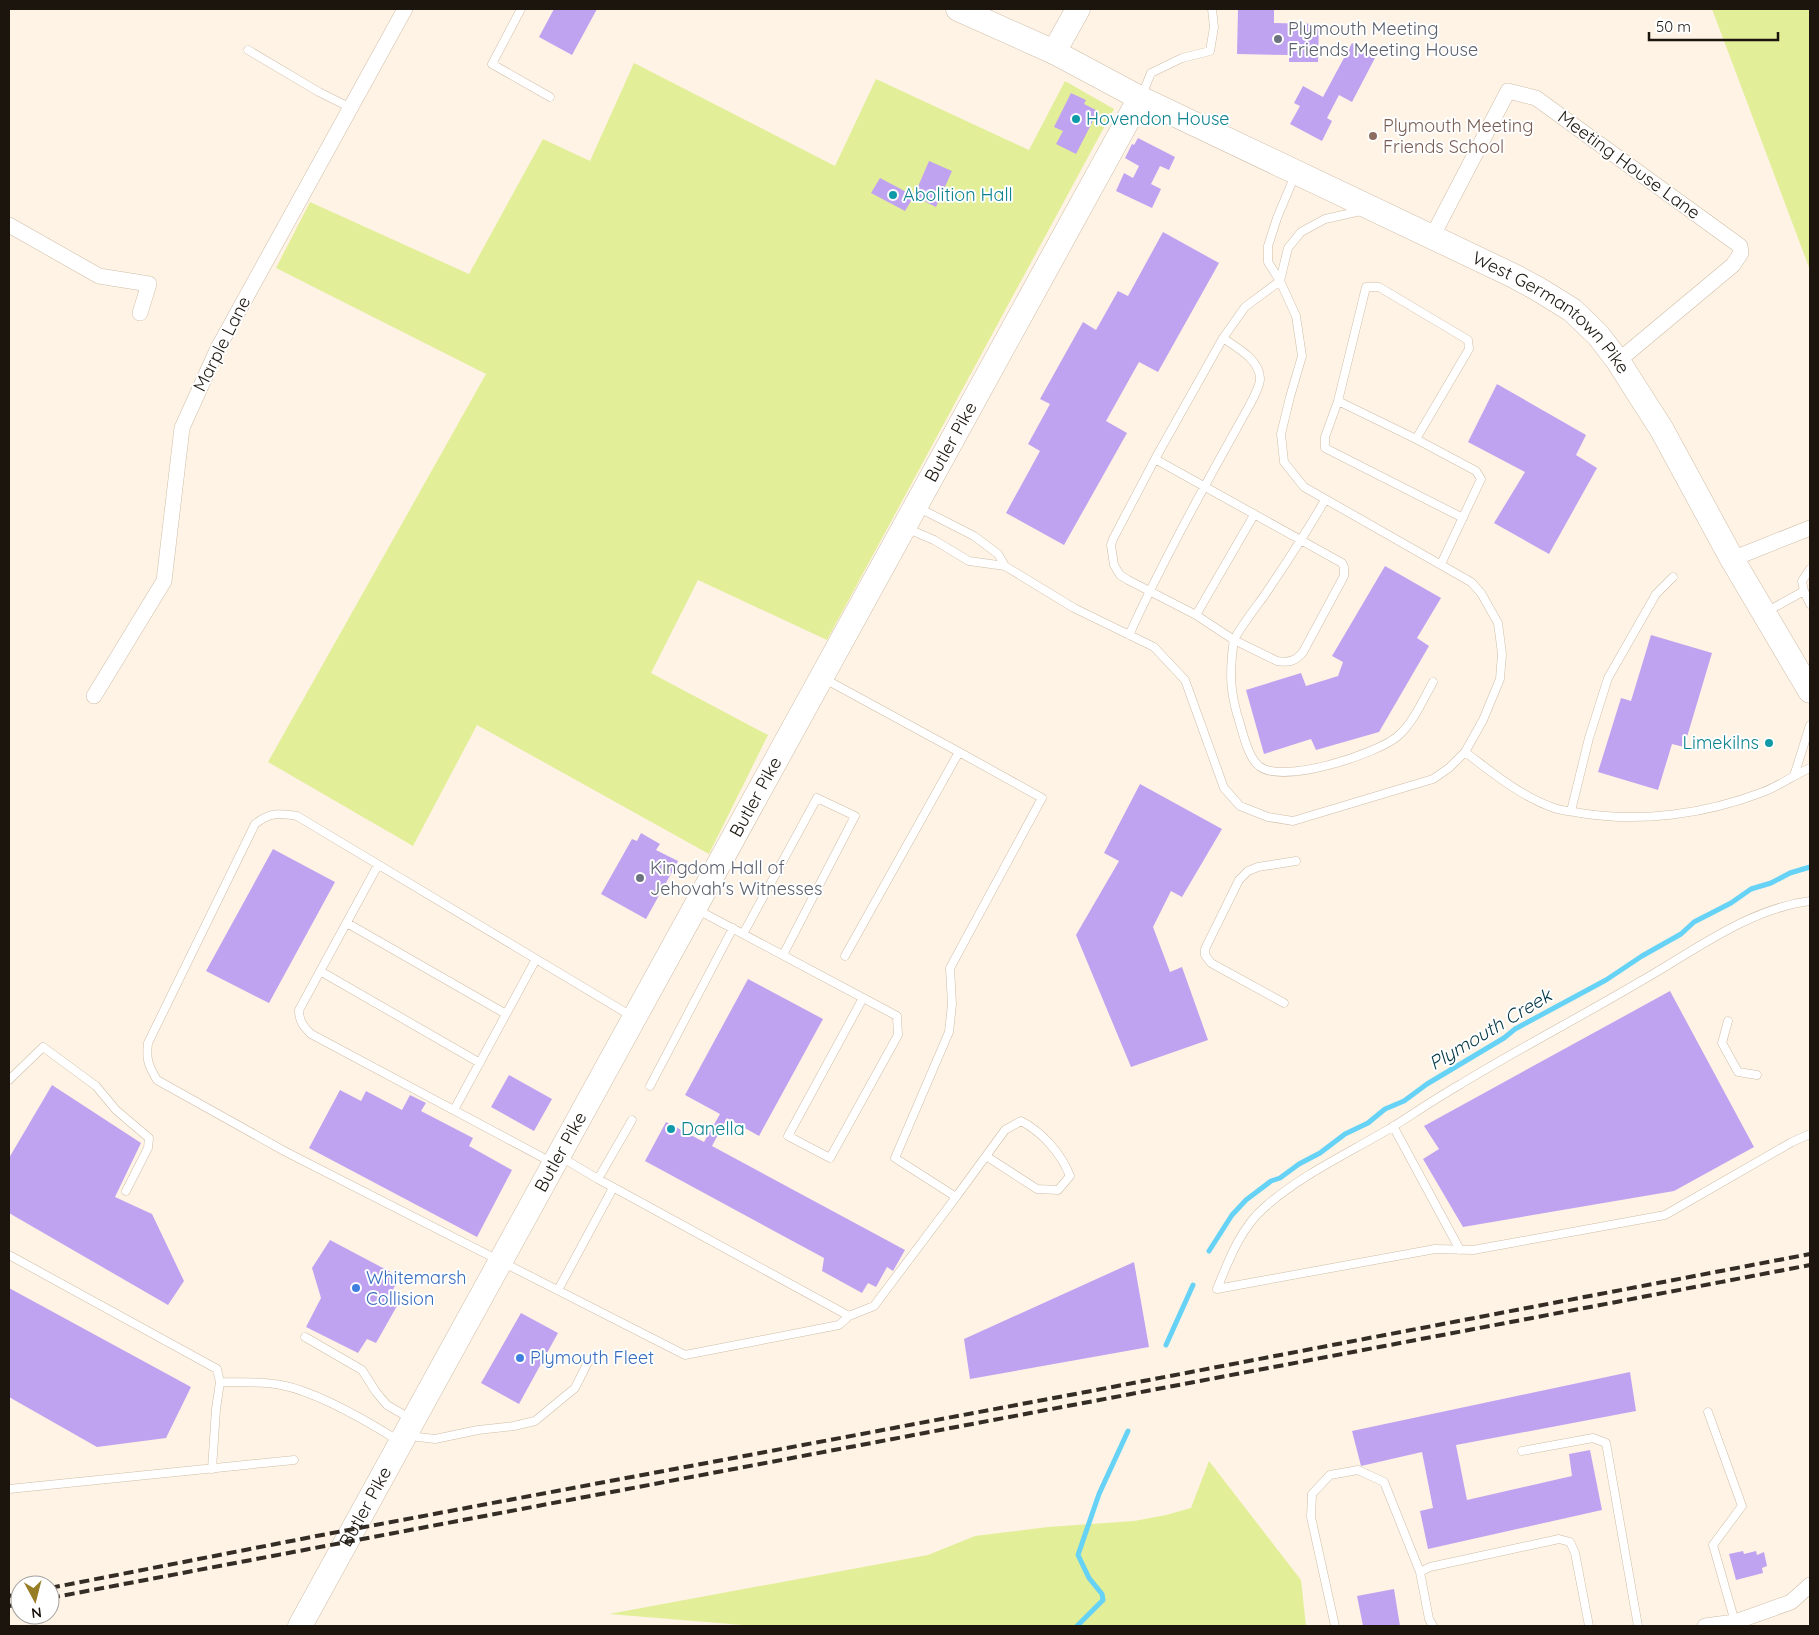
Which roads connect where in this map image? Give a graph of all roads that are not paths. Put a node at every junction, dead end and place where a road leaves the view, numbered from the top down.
1 (405, 9) edge
2 (521, 9) edge
3 (958, 9) edge
4 (1078, 9) edge
5 (1212, 9) edge
6 (248, 50) dead end
7 (1054, 52) junction
8 (550, 96) dead end
9 (1140, 98) junction
10 (351, 108) junction
11 (1296, 173) junction
12 (1370, 208) junction
13 (9, 225) edge
14 (1432, 237) junction
15 (1280, 281) junction
16 (140, 313) dead end
17 (1223, 338) junction
18 (1618, 361) junction
19 (1338, 401) junction
20 (1416, 439) junction
21 (1155, 459) junction
22 (1204, 487) junction
23 (1325, 500) junction
24 (916, 506) junction
25 (1254, 515) junction
26 (1463, 518) junction
27 (904, 527) junction
28 (1810, 528) edge
29 (1301, 541) junction
30 (1732, 559) junction
31 (1441, 564) junction
32 (1006, 566) junction
33 (1810, 569) edge
34 (1673, 578) dead end
35 (1150, 590) junction
36 (1804, 591) junction
37 (1810, 604) edge
38 (1764, 613) junction
39 (1196, 615) junction
40 (1129, 634) junction
41 (1234, 640) junction
42 (822, 677) junction
43 (1808, 680) edge
44 (1433, 682) dead end
45 (94, 696) dead end
46 (1810, 725) edge
47 (959, 752) junction
48 (1465, 752) junction
49 (1810, 768) edge
50 (1794, 776) junction
51 (1571, 811) junction
52 (1296, 861) dead end
53 (378, 865) junction
54 (1810, 902) edge
55 (694, 908) junction
56 (347, 922) junction
57 (732, 928) junction
58 (743, 934) junction
59 (783, 956) junction
60 (845, 956) dead end
61 (536, 959) junction
62 (320, 971) junction
63 (863, 998) junction
64 (1284, 1003) dead end
65 (506, 1014) junction
66 (634, 1018) junction
67 (1728, 1021) dead end
68 (480, 1063) junction
69 (1757, 1075) dead end
70 (9, 1080) edge
71 (650, 1086) dead end
72 (454, 1110) junction
73 (632, 1120) dead end
74 (1393, 1126) junction
75 (1810, 1134) edge
76 (986, 1156) junction
77 (556, 1160) junction
78 (598, 1179) junction
79 (613, 1188) junction
80 (126, 1190) dead end
81 (956, 1197) junction
82 (1460, 1250) junction
83 (9, 1254) edge
84 (500, 1261) junction
85 (558, 1290) junction
86 (849, 1316) junction
87 (305, 1337) dead end
88 (590, 1358) dead end
89 (220, 1382) junction
90 (1708, 1412) dead end
91 (406, 1432) junction
92 (1522, 1451) dead end
93 (294, 1460) dead end
94 (212, 1468) junction
95 (9, 1489) edge
96 (1420, 1572) junction
97 (1810, 1584) edge
98 (1735, 1622) junction
99 (300, 1626) edge
100 (1335, 1626) edge
101 (1433, 1626) edge
102 (1589, 1626) edge
103 (1638, 1626) edge
104 (1705, 1626) edge

1 - 10 street, Marple Lane
2 - 8 lane
3 - 7 main road, West Germantown Pike
4 - 7 main road
5 - 9 lane
6 - 10 lane
7 - 9 main road, West Germantown Pike
9 - 11 main road, West Germantown Pike
9 - 24 main road, Butler Pike
10 - 45 street, Marple Lane
11 - 12 main road, West Germantown Pike
11 - 15 lane
12 - 14 main road, West Germantown Pike
12 - 15 lane
13 - 16 street
14 - 18 main road, West Germantown Pike
14 - 18 street, Meeting House Lane
15 - 17 lane
15 - 23 lane
17 - 21 lane
17 - 22 lane
18 - 30 main road, West Germantown Pike
19 - 20 lane
19 - 20 lane
19 - 26 lane
20 - 26 lane
21 - 22 lane
21 - 35 lane
22 - 25 lane
22 - 35 lane
23 - 29 lane
23 - 31 lane
24 - 27 main road, Butler Pike
24 - 32 lane
25 - 29 lane
25 - 39 lane
26 - 31 lane
27 - 32 lane
27 - 42 main road, Butler Pike
28 - 30 street
29 - 41 lane
29 - 41 lane
30 - 38 main road, West Germantown Pike
31 - 48 lane
32 - 40 lane
33 - 36 lane
34 - 51 lane
35 - 39 lane
35 - 40 lane
36 - 37 lane
36 - 38 lane
38 - 43 main road, West Germantown Pike
39 - 41 lane
40 - 48 lane
41 - 44 lane
42 - 47 lane
42 - 55 main road, Butler Pike
46 - 50 lane
47 - 60 lane
47 - 81 lane
48 - 51 lane
49 - 50 lane
50 - 51 lane
52 - 64 lane
53 - 56 lane
53 - 61 lane
53 - 84 lane
54 - 74 lane
55 - 57 lane
55 - 66 main road, Butler Pike
56 - 62 lane
56 - 65 lane
57 - 58 lane
57 - 71 lane
58 - 59 lane
58 - 59 lane
59 - 63 lane
61 - 65 lane
61 - 66 lane
62 - 68 lane
62 - 72 lane
63 - 63 lane
65 - 68 lane
66 - 77 main road, Butler Pike
67 - 69 lane
68 - 72 lane
70 - 80 lane
72 - 77 lane
73 - 78 lane
74 - 82 lane
74 - 82 lane
75 - 82 lane
76 - 76 lane
76 - 81 lane
77 - 78 lane
77 - 84 main road, Butler Pike
78 - 79 lane
79 - 85 lane
79 - 86 lane
81 - 86 lane
83 - 89 lane
84 - 85 lane
84 - 91 main road, Butler Pike
85 - 86 lane
87 - 91 lane
88 - 91 lane
89 - 91 lane
89 - 94 lane
90 - 98 lane
91 - 99 main road, Butler Pike
92 - 103 lane
93 - 94 lane
94 - 95 lane
96 - 100 lane
96 - 101 lane
96 - 102 lane
97 - 98 street
98 - 104 street

